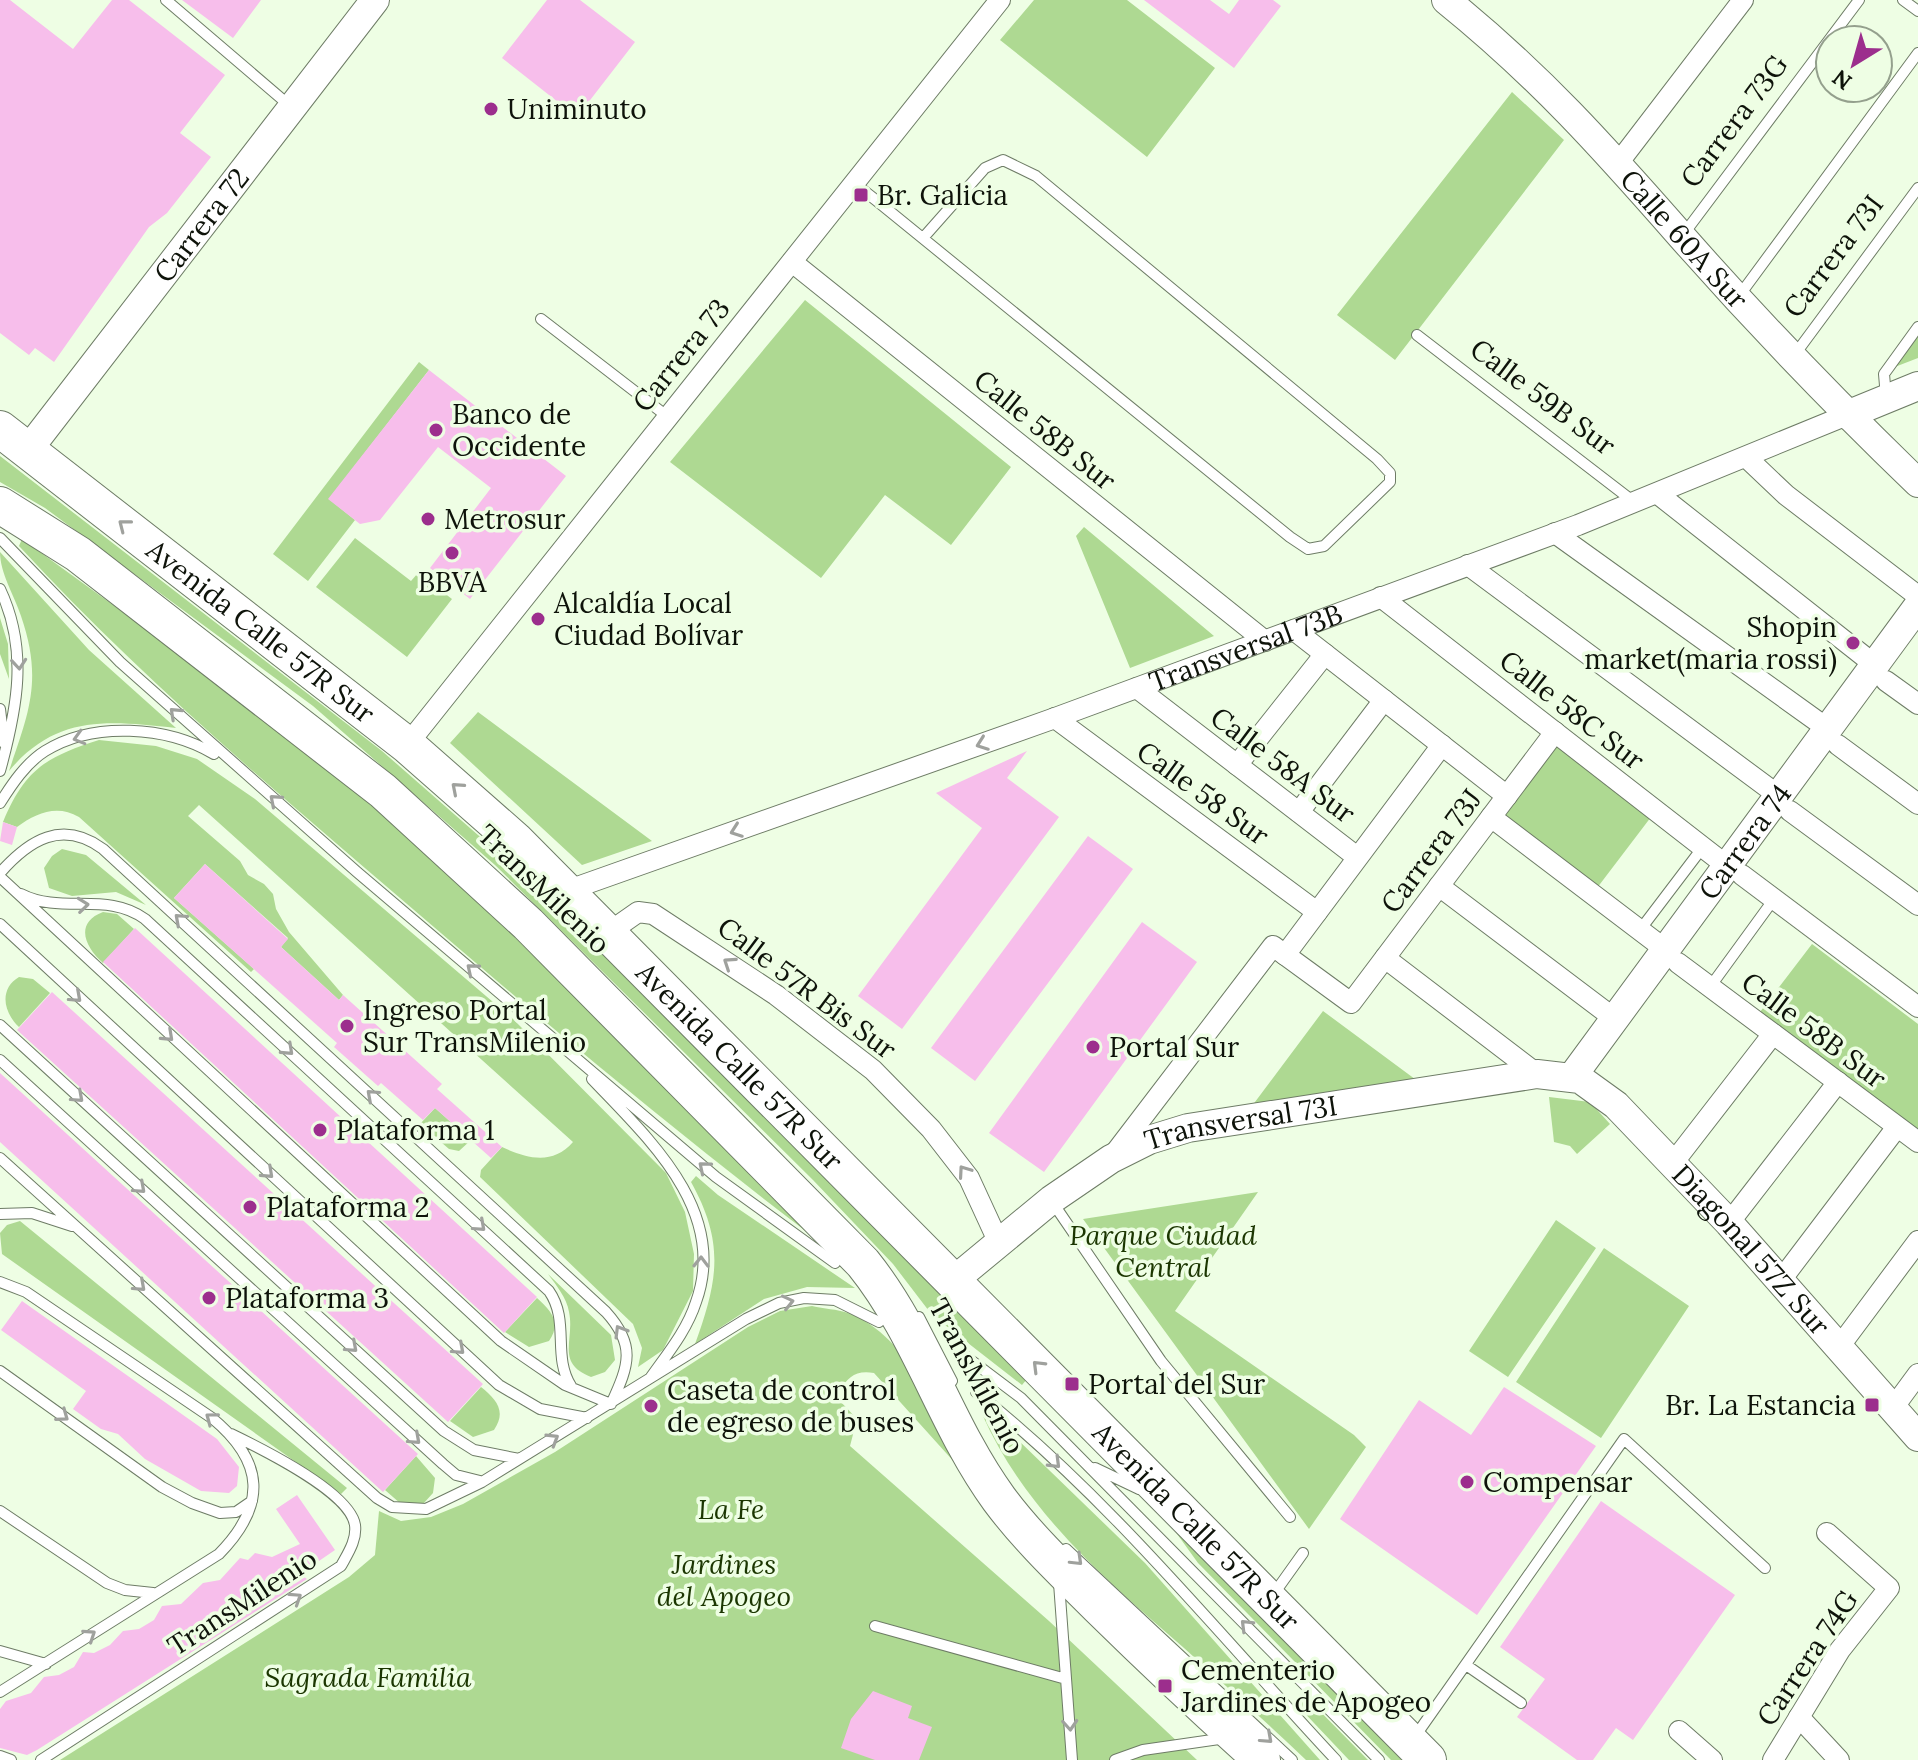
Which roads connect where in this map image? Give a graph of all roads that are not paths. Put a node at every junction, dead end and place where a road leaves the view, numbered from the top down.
1 (166, 0) edge
2 (375, 0) edge
3 (1000, 0) edge
4 (1743, 0) edge
5 (1859, 0) edge
6 (1903, 0) edge
7 (1449, 1) edge
8 (1918, 11) edge
9 (1918, 53) edge
10 (292, 107) junction
11 (1619, 162) junction
12 (854, 183) junction
13 (1918, 188) edge
14 (1682, 237) junction
15 (923, 238) junction
16 (792, 262) junction
17 (1738, 297) junction
18 (541, 319) dead end
19 (1918, 327) edge
20 (1417, 335) dead end
21 (1792, 357) junction
22 (1918, 386) edge
23 (1887, 399) junction
24 (1847, 415) junction
25 (668, 417) junction
26 (14, 439) edge
27 (1747, 458) junction
28 (1918, 483) edge
29 (1658, 494) junction
30 (1635, 503) junction
31 (0, 505) edge
32 (1555, 533) junction
33 (0, 538) edge
34 (1468, 565) junction
35 (0, 589) edge
36 (1918, 596) edge
37 (1381, 597) junction
38 (1918, 606) edge
39 (1294, 630) junction
40 (1918, 637) edge
41 (1265, 641) junction
42 (1325, 654) junction
43 (1881, 673) junction
44 (1137, 688) junction
45 (1384, 700) junction
46 (1918, 704) edge
47 (0, 709) edge
48 (1055, 718) junction
49 (1555, 732) junction
50 (1833, 737) junction
51 (407, 745) junction
52 (1442, 745) junction
53 (5, 752) junction
54 (1237, 765) junction
55 (0, 771) edge
56 (255, 783) junction
57 (1507, 796) junction
58 (0, 803) edge
59 (1784, 803) junction
60 (1918, 804) edge
61 (1299, 812) junction
62 (1491, 817) junction
63 (1703, 847) junction
64 (1357, 857) junction
65 (1735, 871) junction
66 (0, 875) edge
67 (1439, 886) junction
68 (9, 887) junction
69 (566, 891) junction
70 (1774, 899) junction
71 (1918, 905) edge
72 (1317, 912) junction
73 (0, 924) edge
74 (1640, 930) junction
75 (608, 933) junction
76 (1279, 951) junction
77 (1672, 956) junction
78 (1385, 958) junction
79 (1710, 987) junction
80 (1918, 1007) edge
81 (1615, 1019) junction
82 (0, 1025) edge
83 (1773, 1034) junction
84 (553, 1038) junction
85 (0, 1060) edge
86 (1537, 1074) junction
87 (1581, 1080) junction
88 (1838, 1082) junction
89 (1897, 1127) junction
90 (1918, 1142) edge
91 (0, 1158) edge
92 (1111, 1159) junction
93 (1673, 1163) junction
94 (1051, 1200) junction
95 (0, 1214) edge
96 (1729, 1223) junction
97 (75, 1227) junction
98 (998, 1241) junction
99 (1918, 1241) edge
100 (835, 1263) dead end
101 (1781, 1280) junction
102 (953, 1281) junction
103 (0, 1282) edge
104 (912, 1303) dead end
105 (879, 1322) dead end
106 (1839, 1347) junction
107 (956, 1349) dead end
108 (0, 1371) edge
109 (1916, 1380) edge
110 (648, 1381) junction
111 (955, 1387) dead end
112 (976, 1392) dead end
113 (578, 1393) junction
114 (611, 1404) junction
115 (1893, 1408) junction
116 (587, 1418) junction
117 (231, 1434) junction
118 (1918, 1437) edge
119 (519, 1459) junction
120 (1089, 1465) junction
121 (482, 1482) junction
122 (252, 1501) junction
123 (1177, 1506) junction
124 (0, 1511) edge
125 (1290, 1517) dead end
126 (1827, 1533) dead end
127 (1058, 1553) junction
128 (1303, 1553) dead end
129 (1765, 1568) dead end
130 (153, 1593) junction
131 (1269, 1600) junction
132 (875, 1626) dead end
133 (0, 1651) edge
134 (46, 1664) junction
135 (1466, 1665) junction
136 (1066, 1679) junction
137 (0, 1692) edge
138 (1521, 1703) dead end
139 (1799, 1717) junction
140 (1679, 1731) dead end
141 (1249, 1748) edge
142 (1419, 1752) edge
143 (0, 1756) edge
144 (11, 1760) edge
145 (41, 1760) edge
146 (1072, 1760) edge
147 (1115, 1760) edge
148 (1292, 1760) edge
149 (1336, 1760) edge
150 (1379, 1760) edge
151 (1712, 1760) edge
152 (1773, 1760) edge
153 (1839, 1760) edge

1 - 10 lane
2 - 10 street, Carrera 72
3 - 12 street, Carrera 73
4 - 11 street
5 - 14 lane, Carrera 73G
6 - 8 lane
7 - 11 street, Calle 60A Sur
9 - 17 lane
10 - 26 street, Carrera 72
11 - 14 street, Calle 60A Sur
12 - 15 lane
12 - 16 street, Carrera 73
13 - 21 lane, Carrera 73I
14 - 17 street, Calle 60A Sur
15 - 15 lane
16 - 25 street, Carrera 73
16 - 41 street, Calle 58B Sur
17 - 21 street, Calle 60A Sur
18 - 25 lane
19 - 23 lane
20 - 30 lane, Calle 59B Sur
21 - 24 street, Calle 60A Sur
22 - 23 street, Transversal 73B
23 - 24 street, Transversal 73B
24 - 27 street, Transversal 73B
24 - 28 street, Calle 60A Sur
25 - 51 street, Carrera 73
51 -> 26 highway, Avenida Calle 57R Sur
27 - 29 street, Transversal 73B
27 - 36 street
29 - 30 street, Transversal 73B
29 - 43 street
30 - 32 street, Transversal 73B
31 - 127 highway, Avenida Calle 57R Sur
32 - 34 street, Transversal 73B
32 - 50 street
56 -> 33 lane
34 - 37 street, Transversal 73B
34 - 59 street
35 -> 53 lane
37 - 39 street, Transversal 73B
37 - 49 street, Calle 58C Sur
38 - 43 street, Carrera 74
39 - 41 street, Transversal 73B
39 - 42 street
40 - 43 street, Carrera 74
41 - 44 street, Transversal 73B
42 - 45 street
42 - 54 street
43 - 46 street
43 - 50 street, Carrera 74
44 - 48 street, Transversal 73B
44 - 54 street, Calle 58A Sur
45 - 52 street
45 - 61 street
47 - 53 lane
48 -> 69 street, Transversal 73B
48 - 72 street, Calle 58 Sur
49 - 57 street, Carrera 73J
49 - 63 street, Calle 58C Sur
50 - 59 street, Carrera 74
50 - 60 street
69 -> 51 highway, Avenida Calle 57R Sur
52 - 57 street
52 - 64 street
53 - 55 lane
54 - 61 street, Calle 58A Sur
56 -> 58 lane
84 -> 56 lane
57 - 62 street, Carrera 73J
59 - 65 street, Carrera 74
59 - 71 street
61 - 64 street, Calle 58A Sur
62 - 67 street, Carrera 73J
62 - 74 street, Calle 58B Sur
63 - 65 street, Calle 58C Sur
63 - 74 lane
64 - 72 street
65 - 70 street, Calle 58C Sur
65 - 77 street, Carrera 74
66 - 68 lane
114 -> 66 lane
67 - 78 street, Carrera 73J
67 - 81 street
68 -> 113 lane
68 -> 113 lane
69 - 75 highway, Avenida Calle 57R Sur
70 - 79 lane
70 - 80 street, Calle 58C Sur
72 - 76 street
73 -> 116 lane
74 - 77 street, Calle 58B Sur
98 -> 75 street, Calle 57R Bis Sur
75 - 102 highway, Avenida Calle 57R Sur
76 - 78 street, Carrera 73J
76 - 92 street
77 - 79 street, Calle 58B Sur
77 - 81 street, Carrera 74
77 - 87 street, Carrera 74
78 - 86 street
79 - 83 street, Calle 58B Sur
81 - 87 street, Carrera 74
82 -> 119 lane
83 - 88 street, Calle 58B Sur
83 - 93 street
100 -> 84 lane
110 -> 84 lane
85 -> 121 lane
86 - 87 street, Transversal 73I
86 - 92 street, Transversal 73I
87 - 93 street, Diagonal 57Z Sur
88 - 89 street, Calle 58B Sur
88 - 96 street
89 - 90 street, Calle 58B Sur
89 - 101 street
91 - 97 lane
92 - 94 street, Transversal 73I
93 - 96 street, Diagonal 57Z Sur
94 - 98 street, Transversal 73I
94 - 125 lane
95 - 97 lane
96 - 101 street, Diagonal 57Z Sur
97 -> 121 lane
98 - 102 street, Transversal 73I
99 - 106 street
101 - 106 street, Diagonal 57Z Sur
123 -> 102 highway, Avenida Calle 57R Sur
117 -> 103 lane, TransMilenio
104 - 111 lane, TransMilenio
110 -> 105 lane
106 - 115 street, Diagonal 57Z Sur
107 - 120 lane, TransMilenio
108 -> 122 lane
109 - 115 street
110 - 114 lane
112 -> 149 lane, TransMilenio
113 - 114 lane
114 - 116 lane
115 - 118 street, Diagonal 57Z Sur
119 -> 116 lane
117 - 122 lane, TransMilenio
145 -> 117 lane, TransMilenio
119 - 121 lane
120 - 123 lane, TransMilenio
150 -> 120 lane, TransMilenio
122 - 130 lane, TransMilenio
123 - 131 highway, Avenida Calle 57R Sur
124 - 130 lane, TransMilenio
126 - 139 street, Carrera 74G
127 - 136 lane
127 - 141 highway, Avenida Calle 57R Sur
127 -> 148 lane
128 - 131 lane
129 - 135 lane
134 -> 130 lane, TransMilenio
131 - 142 highway, Avenida Calle 57R Sur
132 - 136 lane
133 - 134 lane
134 - 137 lane, TransMilenio
135 - 138 lane
135 - 142 lane
136 -> 146 lane
139 - 152 street, Carrera 74G
139 - 153 street
140 - 151 street
141 - 147 lane
143 - 144 lane

